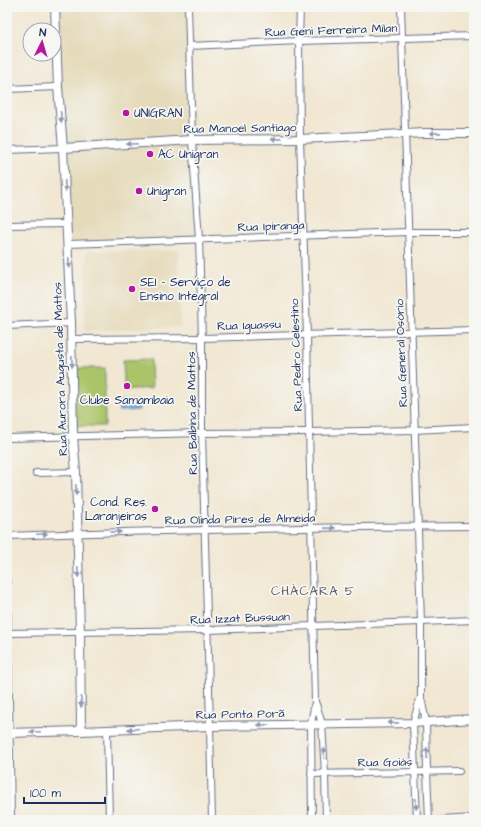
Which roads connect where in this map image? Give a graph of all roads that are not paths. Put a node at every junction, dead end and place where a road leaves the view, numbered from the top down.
1 (55, 7) edge
2 (188, 7) edge
3 (300, 7) edge
4 (401, 7) edge
5 (474, 36) edge
6 (402, 38) junction
7 (298, 41) junction
8 (189, 46) junction
9 (58, 87) junction
10 (7, 89) edge
11 (474, 133) edge
12 (405, 135) junction
13 (300, 139) junction
14 (192, 140) junction
15 (63, 148) junction
16 (7, 150) edge
17 (66, 224) junction
18 (7, 225) edge
19 (408, 232) junction
20 (474, 232) edge
21 (304, 236) junction
22 (199, 239) junction
23 (68, 244) junction
24 (72, 323) junction
25 (7, 326) edge
26 (474, 330) edge
27 (411, 332) junction
28 (307, 335) junction
29 (202, 338) junction
30 (72, 339) junction
31 (474, 427) edge
32 (414, 430) junction
33 (309, 432) junction
34 (202, 433) junction
35 (73, 437) junction
36 (7, 438) edge
37 (76, 472) junction
38 (36, 473) dead end
39 (418, 526) junction
40 (474, 526) edge
41 (311, 528) junction
42 (205, 530) junction
43 (77, 533) junction
44 (7, 536) edge
45 (7, 582) edge
46 (474, 620) edge
47 (421, 622) junction
48 (313, 626) junction
49 (208, 630) junction
50 (80, 632) junction
51 (8, 633) edge
52 (421, 698) junction
53 (315, 702) junction
54 (474, 719) edge
55 (426, 722) junction
56 (413, 723) junction
57 (311, 724) junction
58 (322, 724) junction
59 (210, 726) junction
60 (107, 730) junction
61 (81, 731) junction
62 (8, 733) edge
63 (459, 770) dead end
64 (415, 772) junction
65 (427, 772) junction
66 (311, 774) junction
67 (325, 774) junction
68 (474, 818) edge
69 (11, 820) edge
70 (109, 820) edge
71 (212, 820) edge
72 (312, 820) edge
73 (326, 820) edge
74 (417, 820) edge
75 (429, 820) edge
76 (443, 820) edge

1 - 9 street, Rua Aurora Augusta de Mattos
2 - 8 street, Rua Balbina de Mattos
3 - 7 street, Rua Pedro Celestino
4 - 6 street, Rua General Osório
5 - 6 street, Rua Geni Ferreira Milan
6 - 7 street, Rua Geni Ferreira Milan
6 - 12 street, Rua General Osório
7 - 8 street, Rua Geni Ferreira Milan
7 - 13 street, Rua Pedro Celestino
8 - 14 street, Rua Balbina de Mattos
9 - 10 street
9 -> 15 street, Rua Aurora Augusta de Mattos
11 -> 12 street, Rua Manoel Santiago
12 - 13 street, Rua Manoel Santiago
12 - 19 street, Rua General Osório
13 -> 14 street, Rua Manoel Santiago
13 - 21 street, Rua Pedro Celestino
14 -> 15 street, Rua Manoel Santiago
14 - 22 street, Rua Balbina de Mattos
15 - 16 street, Rua Manoel Santiago
15 -> 17 street, Rua Aurora Augusta de Mattos
17 - 18 street
17 - 23 street, Rua Aurora Augusta de Mattos
19 - 20 street, Rua Ipiranga
19 - 21 street, Rua Ipiranga
19 - 27 street, Rua General Osório
21 - 22 street, Rua Ipiranga
21 - 28 street, Rua Pedro Celestino
22 - 23 street, Rua Ipiranga
22 - 29 street, Rua Balbina de Mattos
23 -> 24 street, Rua Aurora Augusta de Mattos
24 - 25 street
24 - 30 street, Rua Aurora Augusta de Mattos
26 - 27 street, Rua Iguassu
27 - 28 street, Rua Iguassu
27 - 32 street, Rua General Osório
28 - 29 street, Rua Iguassu
28 - 33 street, Rua Pedro Celestino
29 - 30 street, Rua Iguassu
29 - 34 street, Rua Balbina de Mattos
30 -> 35 street, Rua Aurora Augusta de Mattos
31 - 32 street
32 - 33 street
32 - 39 street, Rua General Osório
33 - 34 street
33 - 41 street, Rua Pedro Celestino
34 - 35 street
34 - 42 street, Rua Balbina de Mattos
35 - 36 street
35 - 37 street, Rua Aurora Augusta de Mattos
37 - 38 street
37 -> 43 street, Rua Aurora Augusta de Mattos
39 - 40 street, Rua Olinda Pires de Almeida
41 -> 39 street, Rua Olinda Pires de Almeida
39 - 47 street, Rua General Osório
41 - 42 street, Rua Olinda Pires de Almeida
41 - 48 street, Rua Pedro Celestino
43 -> 42 street, Rua Olinda Pires de Almeida
42 - 49 street, Rua Balbina de Mattos
44 -> 43 street, Rua Olinda Pires de Almeida
43 -> 50 street, Rua Aurora Augusta de Mattos
45 - 51 street
46 - 47 street, Rua Izzat Bussuan
47 - 48 street, Rua Izzat Bussuan
47 - 52 street, Rua General Osório
48 - 49 street, Rua Izzat Bussuan
48 - 53 street, Rua Pedro Celestino
49 - 50 street, Rua Izzat Bussuan
49 - 59 street, Rua Balbina de Mattos
50 - 51 street, Rua Izzat Bussuan
50 -> 61 street, Rua Aurora Augusta de Mattos
51 - 62 street
52 - 55 street, Rua General Osório
52 - 56 street, Rua General Osório
53 - 57 street, Rua Pedro Celestino
53 - 58 street, Rua Pedro Celestino
54 - 55 street, Rua Ponta Porã
55 - 56 street, Rua Ponta Porã
65 -> 55 street, Rua General Osório
56 -> 58 street, Rua Ponta Porã
56 - 64 street, Rua General Osório
57 - 58 street, Rua Ponta Porã
57 -> 59 street, Rua Ponta Porã
57 - 66 street, Rua Pedro Celestino
67 -> 58 street, Rua Pedro Celestino
59 -> 60 street, Rua Ponta Porã
59 - 71 street, Rua Balbina de Mattos
60 - 61 street, Rua Ponta Porã
60 - 70 street
61 -> 62 street, Rua Ponta Porã
62 - 69 street
63 - 65 street, Rua Goiás
64 - 65 street, Rua Goiás
64 - 67 street, Rua Goiás
64 -> 74 street, Rua General Osório
65 - 75 street, Rua General Osório
66 - 67 street, Rua Goiás
66 - 72 street, Rua Pedro Celestino
67 - 73 street, Rua Pedro Celestino
68 - 76 street

